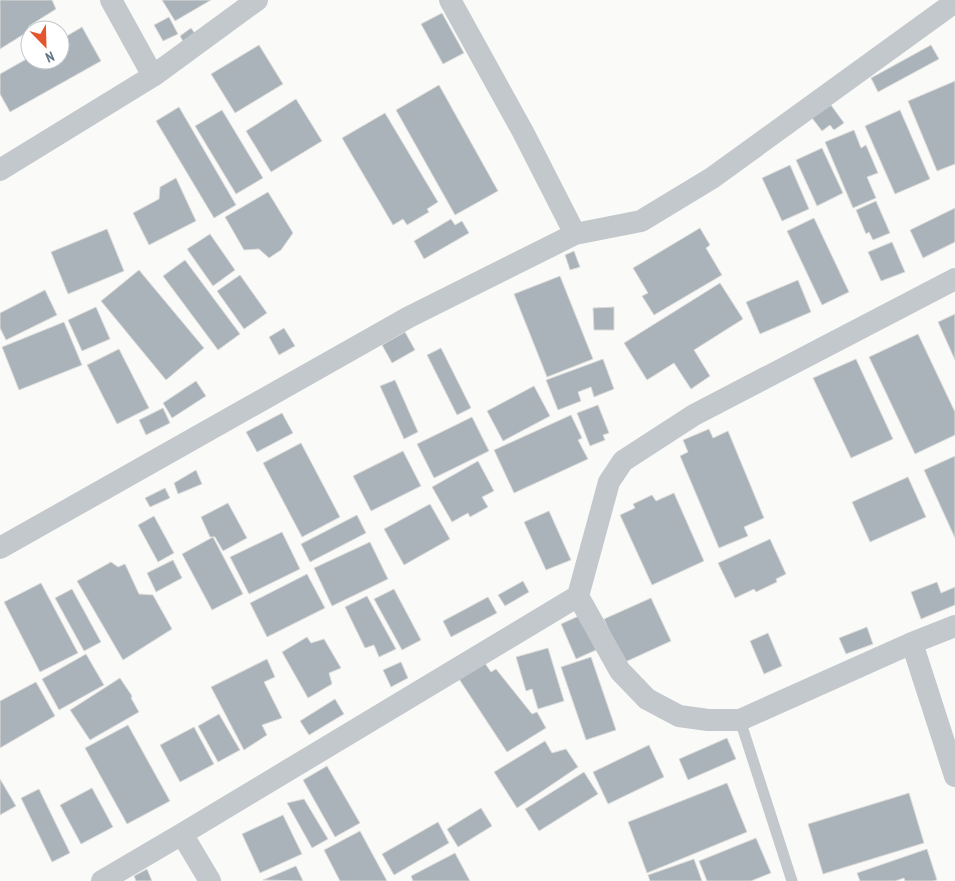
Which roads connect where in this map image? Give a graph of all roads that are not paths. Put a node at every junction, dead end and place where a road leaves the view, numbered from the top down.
1 (111, 0) edge
2 (257, 0) edge
3 (450, 0) edge
4 (953, 9) edge
5 (153, 76) junction
6 (0, 170) edge
7 (575, 234) junction
8 (955, 280) edge
9 (0, 548) edge
10 (578, 596) junction
11 (955, 626) edge
12 (912, 643) junction
13 (740, 720) junction
14 (955, 776) edge
15 (182, 834) junction
16 (102, 881) edge
17 (210, 881) edge
18 (792, 881) edge

1 - 5 street
2 - 5 street
3 - 7 street
4 - 7 street
5 - 6 street
7 - 9 street
8 - 10 street
10 - 13 street
10 - 15 street
11 - 12 street
12 - 13 street
12 - 14 street
13 - 18 lane
15 - 16 street
15 - 17 street

